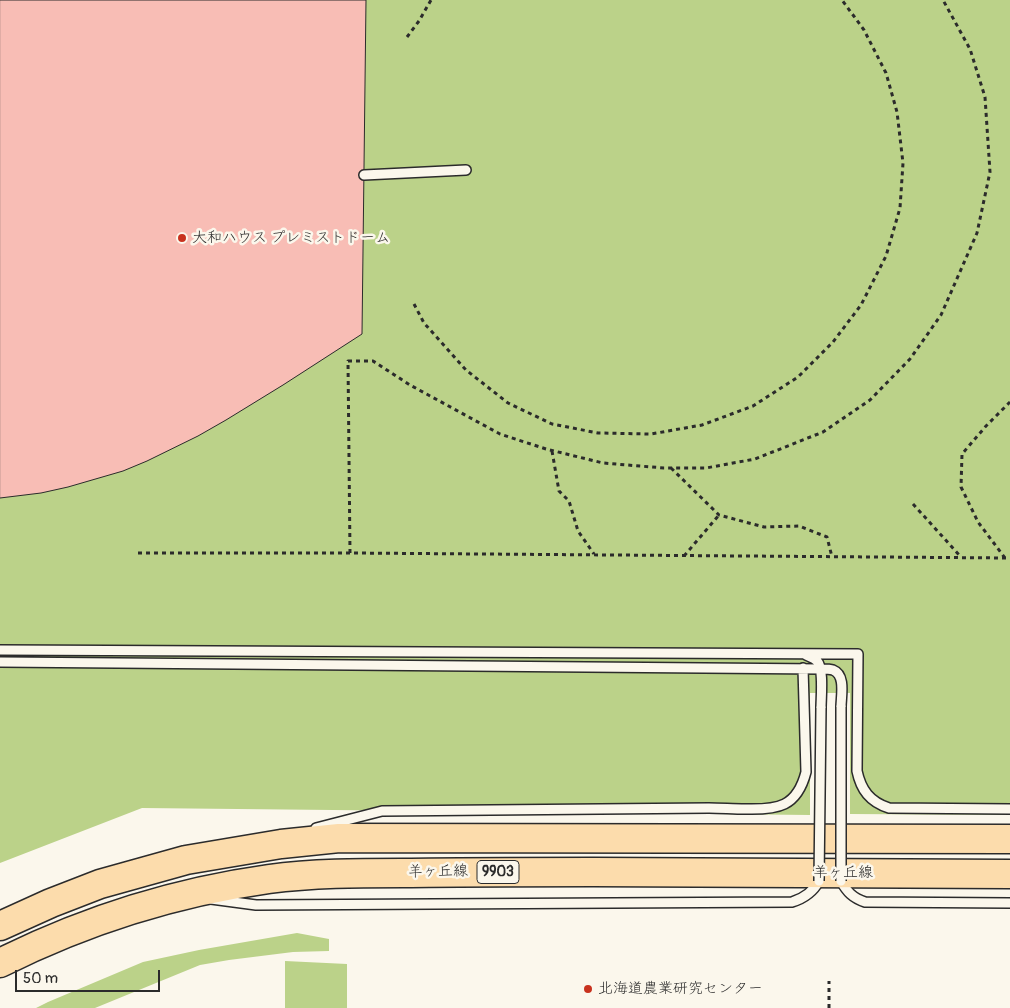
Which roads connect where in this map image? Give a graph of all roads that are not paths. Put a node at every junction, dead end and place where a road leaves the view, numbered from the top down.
1 (466, 170) dead end
2 (364, 175) dead end
3 (0, 650) edge
4 (796, 654) junction
5 (0, 662) edge
6 (803, 668) junction
7 (821, 669) junction
8 (1010, 809) edge
9 (305, 831) dead end
10 (296, 834) dead end
11 (1010, 839) edge
12 (219, 854) junction
13 (1010, 874) edge
14 (184, 896) junction
15 (1010, 904) edge
16 (0, 926) edge
17 (0, 963) edge

1 - 2 lane
3 - 4 lane
4 - 7 lane
4 - 8 lane
5 - 6 lane
6 - 7 lane
6 - 9 lane
7 - 14 lane, bridge
7 - 15 lane, bridge
10 - 12 lane
11 - 12 main road, 9903
12 - 16 main road, 9903
13 - 14 main road, 羊ヶ丘線 / 9903
14 - 17 main road, 羊ヶ丘線 / 9903

